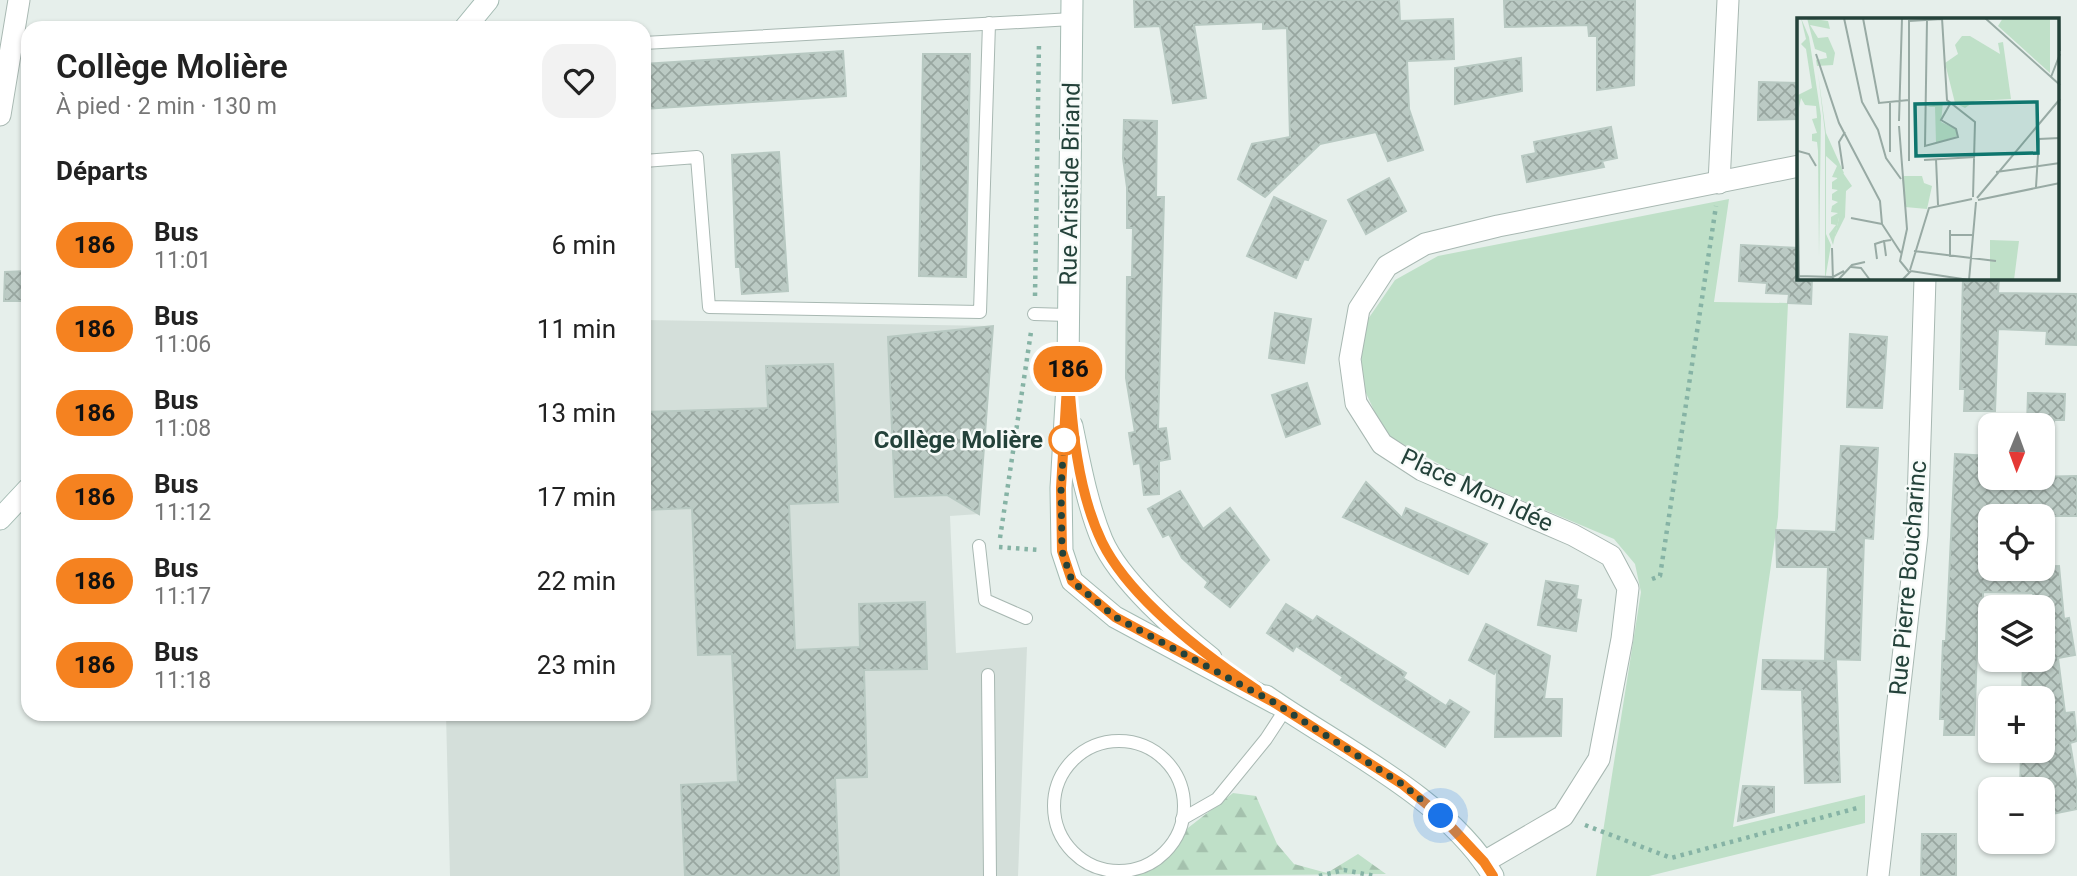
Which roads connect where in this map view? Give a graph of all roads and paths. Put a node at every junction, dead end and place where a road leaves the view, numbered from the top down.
1 (19, 0) edge
2 (488, 0) edge
3 (1728, 0) edge
4 (1072, 9) edge
5 (471, 21) edge
6 (989, 23) junction
7 (651, 43) edge
8 (0, 115) edge
9 (651, 160) edge
10 (1797, 166) edge
11 (1719, 183) junction
12 (1925, 280) edge
13 (1034, 314) dead end
14 (1069, 315) junction
15 (1068, 368) junction
16 (21, 496) edge
17 (0, 519) edge
18 (979, 546) dead end
19 (1628, 588) junction
20 (1026, 618) dead end
21 (988, 675) dead end
22 (1280, 706) junction
23 (1886, 801) junction
24 (1563, 816) junction
25 (1182, 819) junction
26 (1488, 869) edge
27 (1120, 873) edge
28 (990, 876) edge
29 (1319, 876) edge
30 (1374, 876) edge
31 (1878, 876) edge

1 - 8 street
2 - 5 street
3 - 11 street
4 - 6 lane
4 - 14 street, Rue Aristide Briand
6 - 7 lane
6 - 9 lane
10 - 11 street
11 - 19 path
11 - 19 street, Place Mon Idée
12 - 23 street, Rue Pierre Boucharinc
13 - 14 lane
14 - 15 street, Rue Aristide Briand
15 - 22 street, Rue Aristide Briand
15 - 22 street, Rue Aristide Briand
16 - 17 street
18 - 20 lane
19 - 24 street
21 - 28 lane
22 - 25 lane
22 - 26 street, Rue Aristide Briand
23 - 24 path
23 - 31 street, Rue Pierre Boucharinc
24 - 26 street
25 - 27 lane
25 - 27 lane
29 - 30 path

